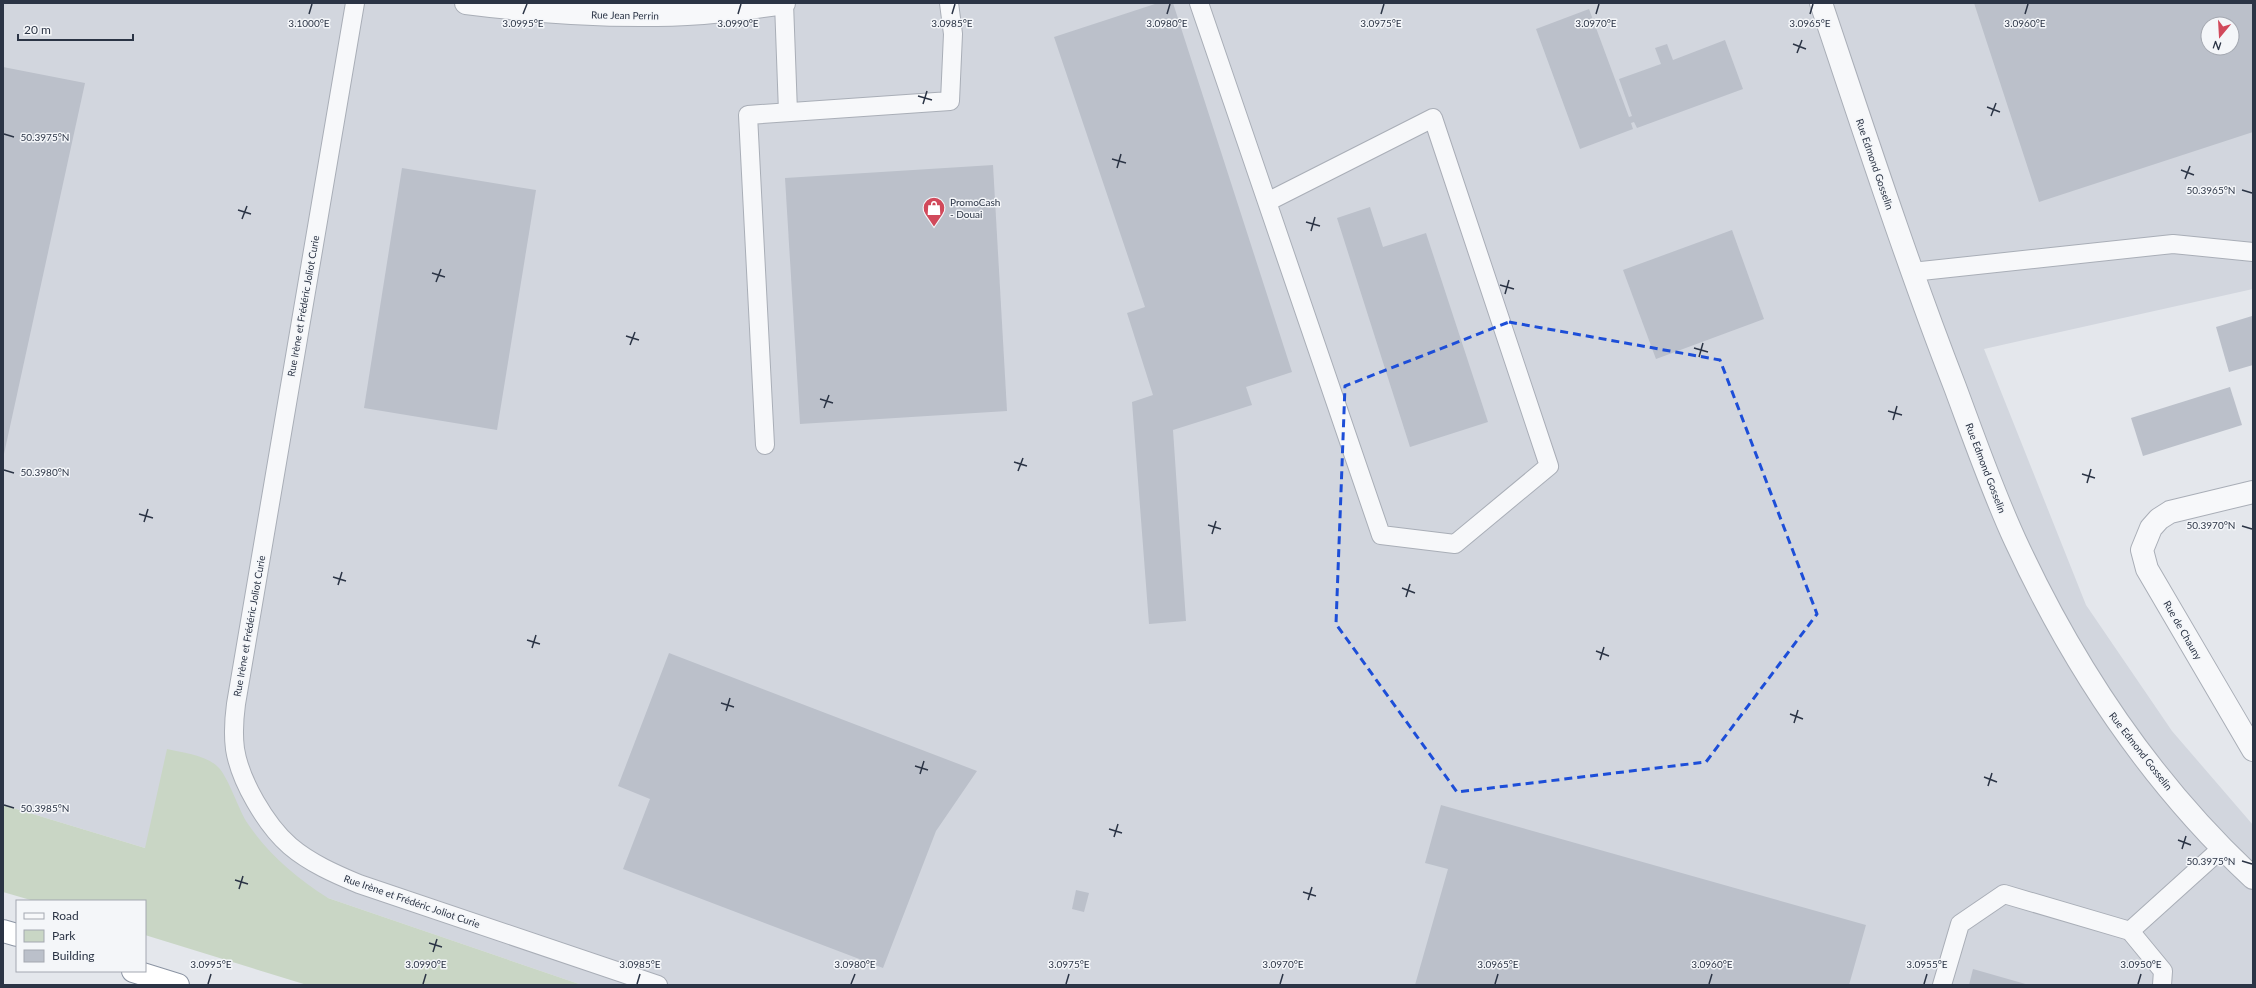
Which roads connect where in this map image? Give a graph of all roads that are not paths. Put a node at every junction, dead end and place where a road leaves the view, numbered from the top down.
1 (356, 3) edge
2 (466, 3) edge
3 (784, 3) edge
4 (949, 3) edge
5 (1199, 3) edge
6 (1821, 3) edge
7 (788, 112) junction
8 (1267, 202) junction
9 (2253, 252) edge
10 (1912, 272) junction
11 (765, 445) dead end
12 (2253, 492) edge
13 (2253, 750) edge
14 (2222, 848) junction
15 (2253, 878) edge
16 (3, 931) edge
17 (2130, 931) junction
18 (16, 935) edge
19 (136, 972) edge
20 (178, 985) edge
21 (658, 985) edge
22 (1942, 985) edge
23 (2162, 985) edge

1 - 21 lane, Rue Irène et Frédéric Joliot Curie
2 - 3 street, Rue Jean Perrin
3 - 7 lane
4 - 7 lane
5 - 8 lane
6 - 10 street, Rue Edmond Gosselin
7 - 11 lane
8 - 8 lane
9 - 10 lane
10 - 14 street, Rue Edmond Gosselin
12 - 13 street, Rue de Chauny
14 - 15 street, Rue Edmond Gosselin
14 - 17 lane
16 - 18 highway
17 - 22 lane
17 - 23 lane
19 - 20 highway

